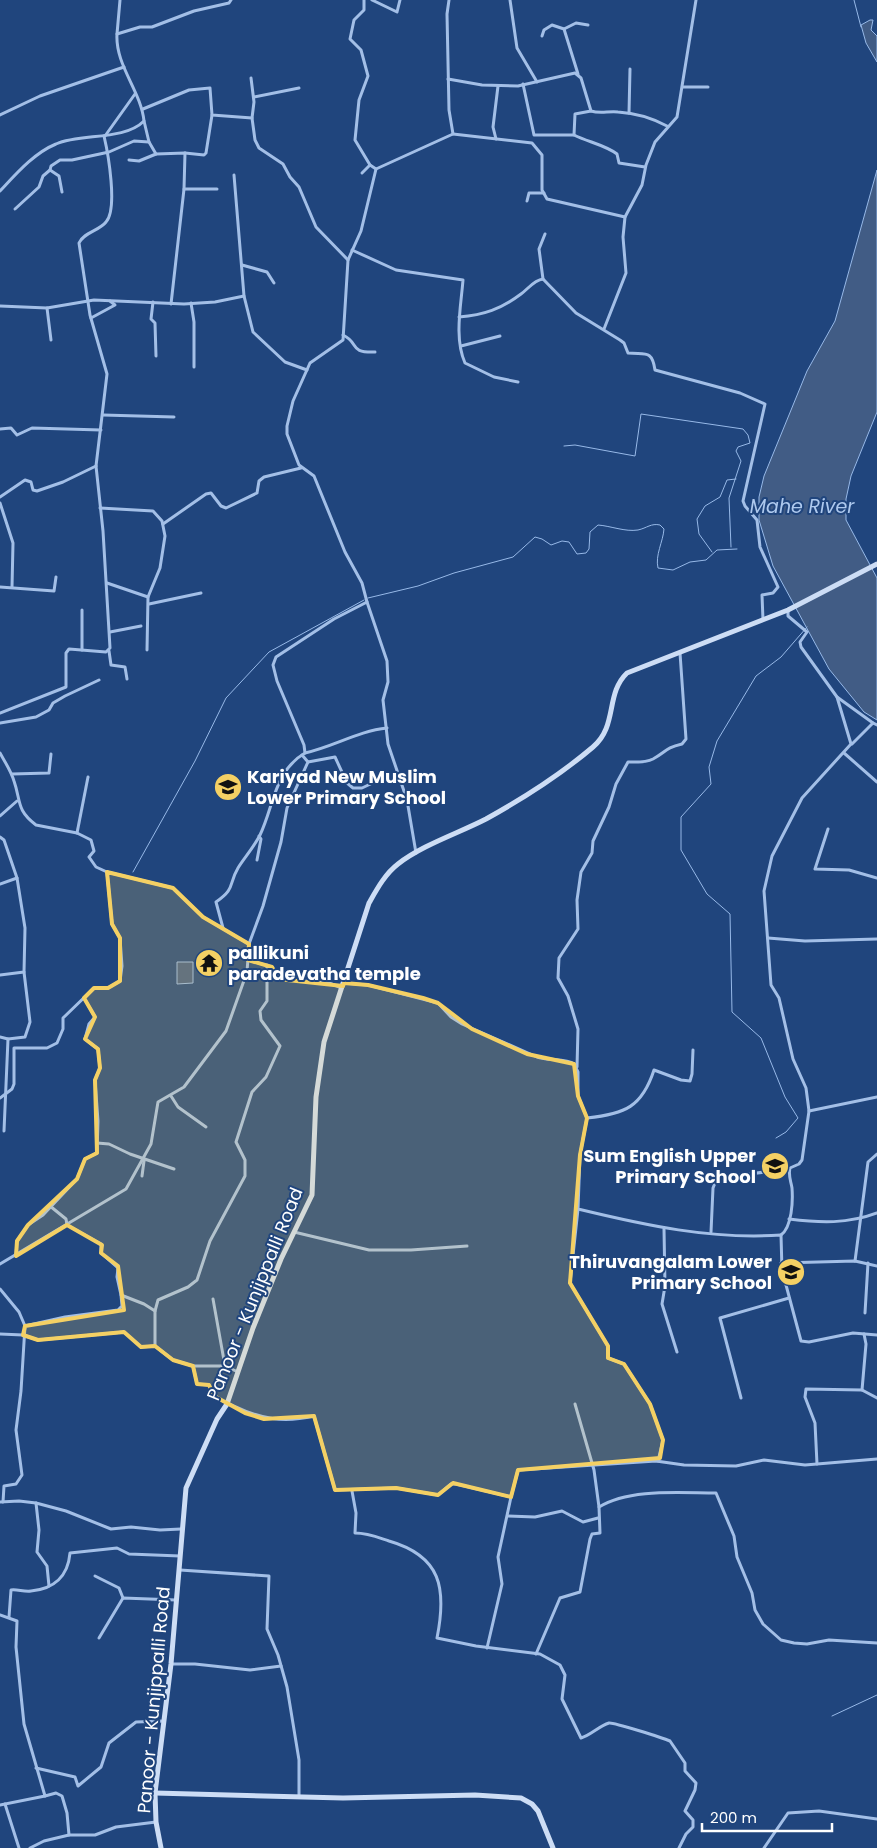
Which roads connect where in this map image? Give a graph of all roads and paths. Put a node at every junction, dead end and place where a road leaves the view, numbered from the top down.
1 (120, 0) edge
2 (231, 0) edge
3 (364, 0) edge
4 (372, 0) edge
5 (400, 0) edge
6 (449, 0) edge
7 (510, 0) edge
8 (696, 0) edge
9 (588, 25) dead end
10 (564, 29) junction
11 (117, 34) junction
12 (542, 36) dead end
13 (124, 67) junction
14 (630, 69) dead end
15 (578, 75) junction
16 (251, 78) dead end
17 (448, 79) junction
18 (537, 82) junction
19 (523, 84) junction
20 (498, 86) junction
21 (683, 87) junction
22 (708, 87) dead end
23 (299, 88) dead end
24 (135, 94) junction
25 (254, 97) junction
26 (143, 109) junction
27 (591, 111) junction
28 (628, 114) junction
29 (0, 115) edge
30 (212, 115) junction
31 (252, 118) junction
32 (144, 121) junction
33 (667, 126) junction
34 (453, 134) junction
35 (574, 135) junction
36 (105, 136) junction
37 (496, 139) junction
38 (149, 142) junction
39 (109, 152) junction
40 (185, 153) junction
41 (156, 154) junction
42 (129, 160) dead end
43 (370, 165) junction
44 (646, 167) junction
45 (376, 169) junction
46 (50, 170) junction
47 (362, 173) dead end
48 (234, 175) dead end
49 (184, 189) junction
50 (217, 189) dead end
51 (0, 191) edge
52 (62, 192) dead end
53 (544, 193) junction
54 (527, 201) dead end
55 (15, 209) dead end
56 (624, 217) junction
57 (544, 234) dead end
58 (352, 250) junction
59 (348, 260) junction
60 (242, 265) junction
61 (543, 279) junction
62 (274, 282) dead end
63 (244, 296) junction
64 (88, 301) junction
65 (110, 301) junction
66 (153, 302) junction
67 (191, 303) junction
68 (171, 304) junction
69 (0, 306) edge
70 (47, 308) junction
71 (460, 317) junction
72 (91, 318) junction
73 (604, 329) junction
74 (343, 335) junction
75 (500, 336) dead end
76 (51, 340) dead end
77 (461, 346) junction
78 (375, 352) dead end
79 (156, 356) dead end
80 (194, 367) dead end
81 (307, 370) junction
82 (518, 382) dead end
83 (103, 415) junction
84 (174, 417) dead end
85 (0, 429) edge
86 (101, 430) junction
87 (96, 466) junction
88 (301, 468) junction
89 (0, 496) edge
90 (0, 503) edge
91 (100, 508) junction
92 (163, 524) junction
93 (875, 565) edge
94 (56, 577) dead end
95 (107, 583) junction
96 (0, 587) edge
97 (12, 587) junction
98 (202, 593) dead end
99 (148, 597) junction
100 (367, 602) junction
101 (149, 604) junction
102 (82, 610) dead end
103 (788, 610) junction
104 (763, 621) junction
105 (141, 626) dead end
106 (110, 632) junction
107 (82, 650) junction
108 (147, 650) dead end
109 (109, 651) junction
110 (680, 653) junction
111 (127, 679) dead end
112 (99, 680) dead end
113 (837, 697) junction
114 (0, 713) edge
115 (0, 723) edge
116 (875, 724) edge
117 (387, 728) junction
118 (851, 744) junction
119 (844, 752) junction
120 (0, 753) edge
121 (51, 754) dead end
122 (303, 754) junction
123 (308, 762) junction
124 (12, 774) junction
125 (88, 777) dead end
126 (401, 778) junction
127 (877, 782) edge
128 (17, 801) junction
129 (0, 816) edge
130 (828, 829) dead end
131 (77, 833) junction
132 (259, 836) junction
133 (0, 837) edge
134 (416, 853) junction
135 (257, 860) dead end
136 (107, 872) junction
137 (17, 878) junction
138 (877, 878) edge
139 (0, 884) edge
140 (223, 928) junction
141 (768, 938) junction
142 (877, 939) edge
143 (249, 944) junction
144 (248, 960) junction
145 (267, 965) junction
146 (24, 972) junction
147 (0, 975) edge
148 (343, 985) junction
149 (84, 998) junction
150 (0, 1037) edge
151 (8, 1039) junction
152 (693, 1050) dead end
153 (577, 1068) junction
154 (5, 1095) junction
155 (171, 1096) junction
156 (877, 1097) edge
157 (0, 1098) edge
158 (808, 1111) junction
159 (587, 1118) junction
160 (206, 1127) dead end
161 (4, 1131) dead end
162 (97, 1143) junction
163 (877, 1154) edge
164 (144, 1158) junction
165 (790, 1168) junction
166 (174, 1169) dead end
167 (142, 1176) dead end
168 (50, 1206) junction
169 (578, 1208) junction
170 (877, 1213) edge
171 (790, 1219) junction
172 (859, 1220) junction
173 (67, 1225) junction
174 (664, 1229) junction
175 (294, 1232) junction
176 (712, 1232) junction
177 (781, 1235) junction
178 (467, 1246) dead end
179 (16, 1256) junction
180 (855, 1261) junction
181 (781, 1263) junction
182 (868, 1263) junction
183 (0, 1264) edge
184 (877, 1266) edge
185 (0, 1288) edge
186 (121, 1295) junction
187 (789, 1298) junction
188 (213, 1299) dead end
189 (155, 1311) junction
190 (865, 1313) dead end
191 (25, 1326) junction
192 (0, 1334) edge
193 (23, 1334) junction
194 (864, 1334) junction
195 (877, 1334) edge
196 (155, 1346) junction
197 (677, 1352) dead end
198 (193, 1366) junction
199 (225, 1366) junction
200 (239, 1372) junction
201 (862, 1390) junction
202 (741, 1398) dead end
203 (877, 1398) edge
204 (227, 1404) junction
205 (576, 1404) dead end
206 (877, 1459) edge
207 (658, 1461) junction
208 (817, 1464) junction
209 (592, 1466) junction
210 (352, 1491) junction
211 (512, 1497) junction
212 (1, 1502) edge
213 (36, 1503) junction
214 (598, 1507) junction
215 (508, 1516) junction
216 (598, 1518) junction
217 (181, 1529) junction
218 (180, 1556) junction
219 (180, 1570) junction
220 (95, 1576) dead end
221 (49, 1586) junction
222 (123, 1598) junction
223 (177, 1600) junction
224 (0, 1615) edge
225 (9, 1617) junction
226 (99, 1638) dead end
227 (877, 1643) edge
228 (487, 1648) junction
229 (536, 1654) junction
230 (171, 1664) junction
231 (281, 1666) junction
232 (164, 1721) junction
233 (36, 1768) junction
234 (155, 1793) junction
235 (45, 1796) junction
236 (299, 1797) junction
237 (5, 1804) junction
238 (0, 1805) edge
239 (877, 1819) edge
240 (156, 1822) junction
241 (69, 1834) junction
242 (39, 1846) edge
243 (19, 1848) edge
244 (30, 1848) edge
245 (161, 1848) edge
246 (553, 1848) edge
247 (679, 1848) edge
248 (764, 1848) edge

1 - 11 street
2 - 11 street
3 - 43 street
4 - 5 street
6 - 17 street
7 - 18 street
8 - 21 street
9 - 10 street
10 - 12 street
10 - 15 street
11 - 13 street
13 - 24 street
13 - 29 street
14 - 28 street
15 - 18 street
15 - 27 street
16 - 25 street
17 - 20 street
17 - 34 street
18 - 19 street
19 - 20 street
19 - 35 street
20 - 37 street
21 - 22 street
21 - 33 street
23 - 25 street
24 - 26 street
24 - 36 street
25 - 31 street
26 - 30 street
26 - 32 street
27 - 28 street
27 - 35 street
28 - 33 street
30 - 31 street
30 - 40 street
31 - 59 street
32 - 36 street
32 - 38 street
33 - 44 street
34 - 37 street
34 - 45 street
35 - 44 street
36 - 39 street
36 - 51 street
37 - 53 street
38 - 39 street
38 - 41 street
39 - 46 street
39 - 64 street
40 - 41 street
40 - 49 street
41 - 42 street
43 - 45 street
43 - 47 street
44 - 56 street
45 - 58 street
46 - 52 street
46 - 55 street
48 - 60 street
49 - 50 street
49 - 68 street
53 - 54 street
53 - 56 street
56 - 73 street
57 - 61 street
58 - 59 street
58 - 71 street
59 - 74 street
60 - 62 street
60 - 63 street
61 - 71 street
61 - 73 street
63 - 67 street
63 - 81 street
64 - 65 street
64 - 70 street
64 - 72 street
65 - 66 street
65 - 72 street
66 - 68 street
66 - 79 street
67 - 68 street
67 - 80 street
69 - 70 street
70 - 76 street
71 - 77 street
72 - 83 street
73 - 104 street
74 - 78 street
74 - 81 street
75 - 77 street
77 - 82 street
81 - 88 street
83 - 84 street
83 - 86 street
85 - 86 street
86 - 87 street
87 - 89 street
87 - 91 street
88 - 92 street
88 - 100 street
90 - 97 street
91 - 92 street
91 - 95 street
92 - 99 street
93 - 103 main road, Panoor - Kunjippalli Road
94 - 97 street
95 - 99 street
95 - 106 street
96 - 97 street
98 - 101 street
99 - 101 street
100 - 117 street
100 - 122 street
101 - 108 street
102 - 107 street
103 - 104 main road, Panoor - Kunjippalli Road
103 - 113 street
104 - 110 main road, Panoor - Kunjippalli Road
105 - 106 street
106 - 109 street
107 - 109 street
107 - 114 street
109 - 111 street
110 - 134 main road, Panoor - Kunjippalli Road
110 - 153 street
112 - 115 street
113 - 116 street
113 - 118 street
116 - 118 street
117 - 122 street
117 - 126 street
118 - 119 street
119 - 127 street
119 - 141 street
120 - 124 street
121 - 124 street
122 - 123 street
122 - 132 street
123 - 126 street
123 - 143 street
124 - 128 street
125 - 131 street
126 - 134 street
128 - 129 street
128 - 131 street
130 - 138 street
131 - 136 street
132 - 135 street
132 - 140 street
133 - 137 street
134 - 148 main road, Panoor - Kunjippalli Road
136 - 140 street
136 - 149 street
137 - 139 street
137 - 146 street
140 - 143 street
141 - 142 street
141 - 158 street
143 - 144 street
144 - 145 street
144 - 155 street
145 - 148 street
145 - 189 street
146 - 147 street
146 - 151 street
148 - 153 street
148 - 175 main road, Panoor - Kunjippalli Road
149 - 154 street
149 - 162 street
150 - 151 street
151 - 154 street
152 - 159 street
153 - 159 street
154 - 157 street
154 - 161 street
155 - 160 street
155 - 164 street
156 - 158 street
158 - 165 street
159 - 169 street
162 - 164 street
162 - 168 street
163 - 172 street
164 - 166 street
164 - 167 street
164 - 173 street
165 - 171 street
165 - 176 street
168 - 173 street
168 - 179 street
169 - 174 street
169 - 207 street
170 - 172 street
171 - 172 street
171 - 177 street
172 - 180 street
173 - 179 street
173 - 186 street
174 - 176 street
174 - 197 street
175 - 178 street
175 - 200 main road, Panoor - Kunjippalli Road
176 - 177 street
177 - 181 street
179 - 183 street
180 - 181 street
180 - 182 street
181 - 187 street
182 - 184 street
182 - 190 street
185 - 191 street
186 - 189 street
186 - 191 street
187 - 194 street
187 - 202 street
188 - 199 street
189 - 196 street
191 - 193 street
192 - 193 street
193 - 196 street
193 - 212 street
194 - 195 street
194 - 201 street
196 - 198 street
198 - 199 street
198 - 204 street
199 - 200 street
200 - 204 main road, Panoor - Kunjippalli Road
201 - 203 street
201 - 208 street
204 - 210 street
204 - 217 main road, Panoor - Kunjippalli Road
205 - 209 street
206 - 208 street
207 - 208 street
207 - 209 street
209 - 211 street
209 - 214 street
210 - 211 street
210 - 228 street
211 - 215 street
212 - 213 street
213 - 217 street
213 - 221 street
214 - 216 street
214 - 227 street
215 - 216 street
215 - 228 street
216 - 229 street
217 - 218 main road, Panoor - Kunjippalli Road
218 - 219 main road, Panoor - Kunjippalli Road
218 - 221 street
219 - 223 main road, Panoor - Kunjippalli Road
219 - 231 street
220 - 222 street
221 - 225 street
222 - 223 street
222 - 226 street
223 - 230 main road, Panoor - Kunjippalli Road
224 - 225 street
225 - 233 street
228 - 229 street
229 - 247 street
230 - 231 street
230 - 232 main road, Panoor - Kunjippalli Road
231 - 236 street
232 - 233 street
232 - 234 main road, Panoor - Kunjippalli Road
233 - 235 street
234 - 236 main road
234 - 240 main road, Panoor - Kunjippalli Road
235 - 237 street
235 - 241 street
236 - 246 main road
237 - 238 street
237 - 243 street
239 - 248 street
240 - 241 street
240 - 245 main road, Panoor - Kunjippalli Road
241 - 242 street
242 - 244 street

